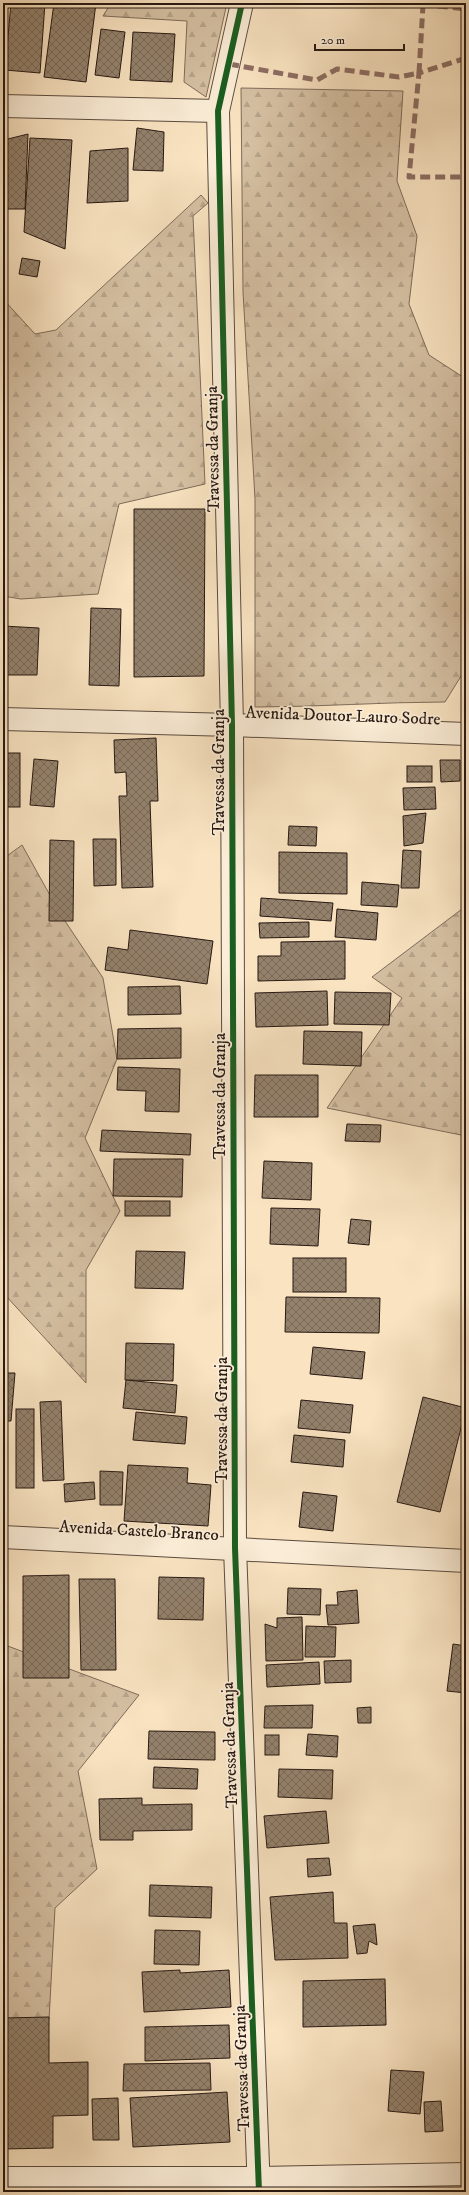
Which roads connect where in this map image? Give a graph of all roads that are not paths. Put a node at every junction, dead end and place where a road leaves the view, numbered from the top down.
1 (242, 3) edge
2 (3, 106) edge
3 (218, 111) junction
4 (3, 719) edge
5 (232, 724) junction
6 (466, 734) edge
7 (3, 1537) edge
8 (235, 1548) junction
9 (466, 1561) edge
10 (466, 2174) edge
11 (3, 2178) edge
12 (259, 2185) edge

1 - 3 street, Travessa da Granja
2 - 3 street
3 - 5 street, Travessa da Granja
4 - 5 street, Avenida Doutor Lauro Sodre
5 - 6 street, Avenida Doutor Lauro Sodre
5 - 8 street, Travessa da Granja
7 - 8 street, Avenida Castelo Branco
8 - 9 street, Avenida Castelo Branco
8 - 12 street, Travessa da Granja
10 - 12 street
11 - 12 street

